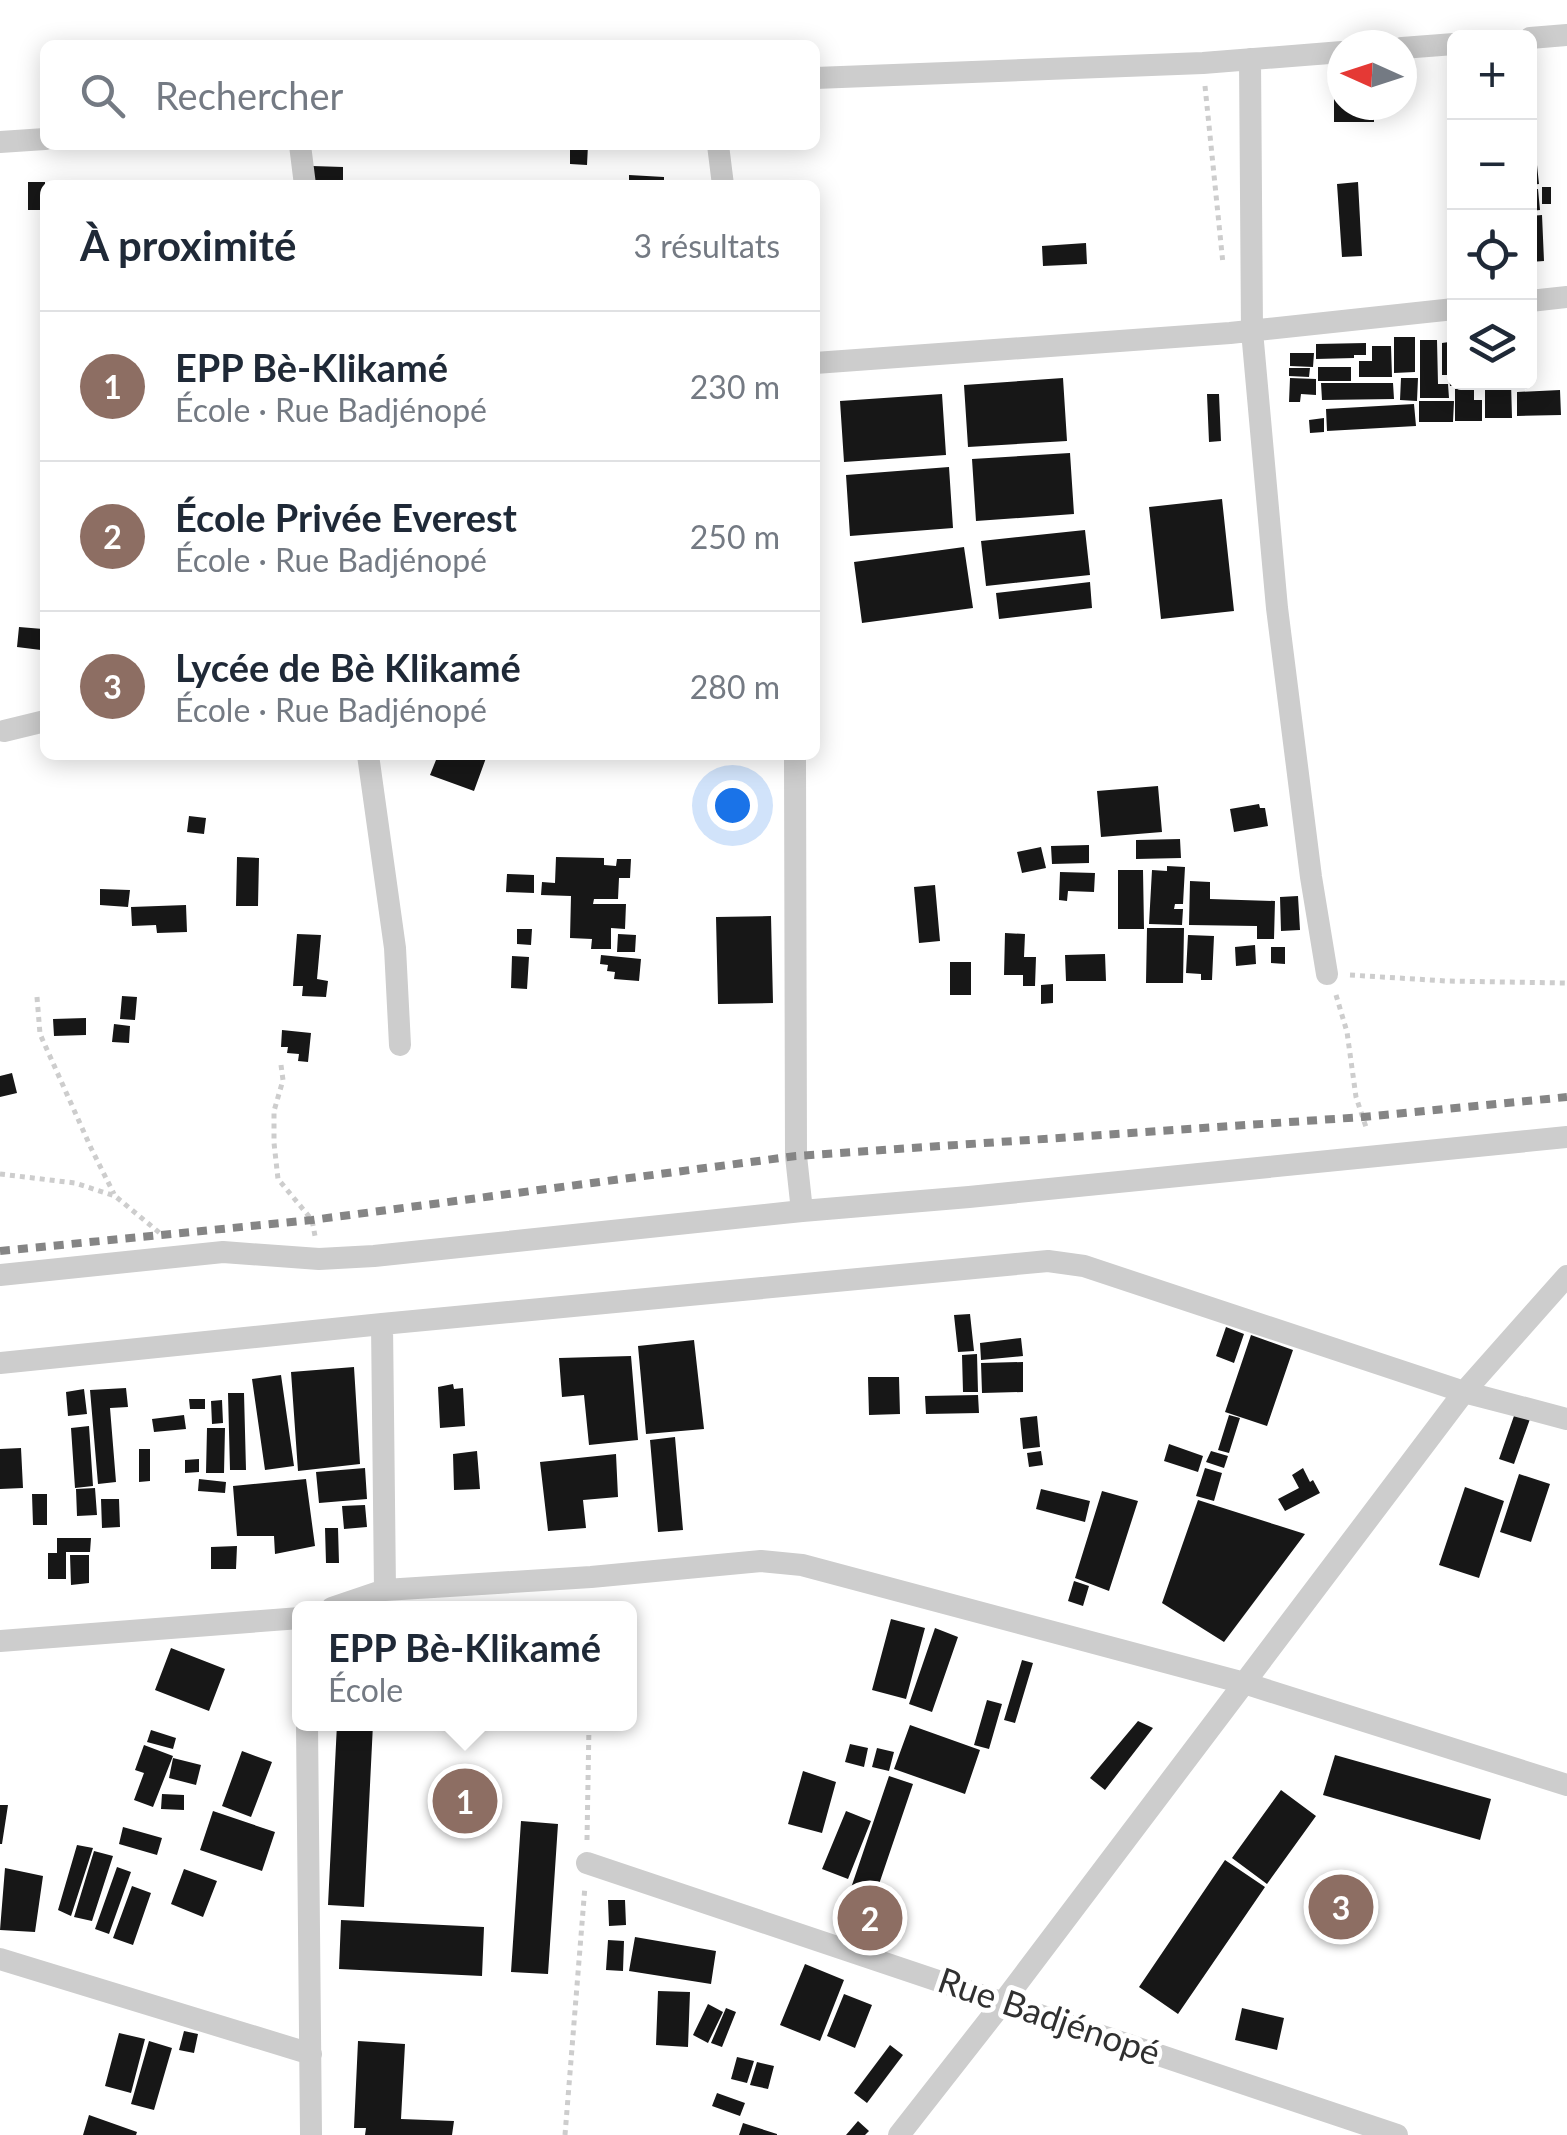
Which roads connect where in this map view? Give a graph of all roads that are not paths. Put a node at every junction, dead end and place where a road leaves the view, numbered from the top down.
1 (1567, 35) edge
2 (1537, 37) edge
3 (1447, 45) edge
4 (1417, 47) edge
5 (1327, 53) edge
6 (1250, 59) junction
7 (820, 78) edge
8 (40, 139) edge
9 (0, 142) edge
10 (301, 150) edge
11 (719, 150) edge
12 (304, 180) edge
13 (722, 180) edge
14 (1567, 297) edge
15 (1537, 300) edge
16 (1447, 310) edge
17 (1252, 331) junction
18 (820, 363) edge
19 (40, 722) edge
20 (4, 731) dead end
21 (369, 760) edge
22 (795, 760) edge
23 (1327, 974) road end
24 (400, 1046) dead end
25 (1567, 1137) edge
26 (802, 1210) junction
27 (0, 1275) edge
28 (1567, 1276) edge
29 (382, 1324) junction
30 (0, 1363) edge
31 (1464, 1392) junction
32 (1567, 1419) edge
33 (385, 1590) junction
34 (353, 1601) edge
35 (292, 1619) edge
36 (0, 1642) edge
37 (1244, 1683) junction
38 (307, 1731) edge
39 (1567, 1784) edge
40 (587, 1863) road end
41 (0, 1959) edge
42 (1004, 2002) junction
43 (311, 2054) junction
44 (312, 2135) edge
45 (900, 2135) edge
46 (1397, 2135) edge

1 - 2 street
3 - 4 street
5 - 6 street
6 - 7 street
6 - 17 street
8 - 9 street
10 - 12 street
11 - 13 street
14 - 15 street
16 - 17 street
17 - 18 street
17 - 23 street
19 - 20 street
21 - 24 street
22 - 26 street
25 - 26 street
26 - 27 street
28 - 31 street
29 - 30 street
29 - 31 street
29 - 33 street
31 - 32 street
31 - 37 street
33 - 34 street
33 - 37 street
35 - 36 street
37 - 39 street
37 - 42 street
38 - 43 street
40 - 42 street, Rue Badjénopé
41 - 43 street
42 - 45 street
42 - 46 street, Rue Badjénopé
43 - 44 street

